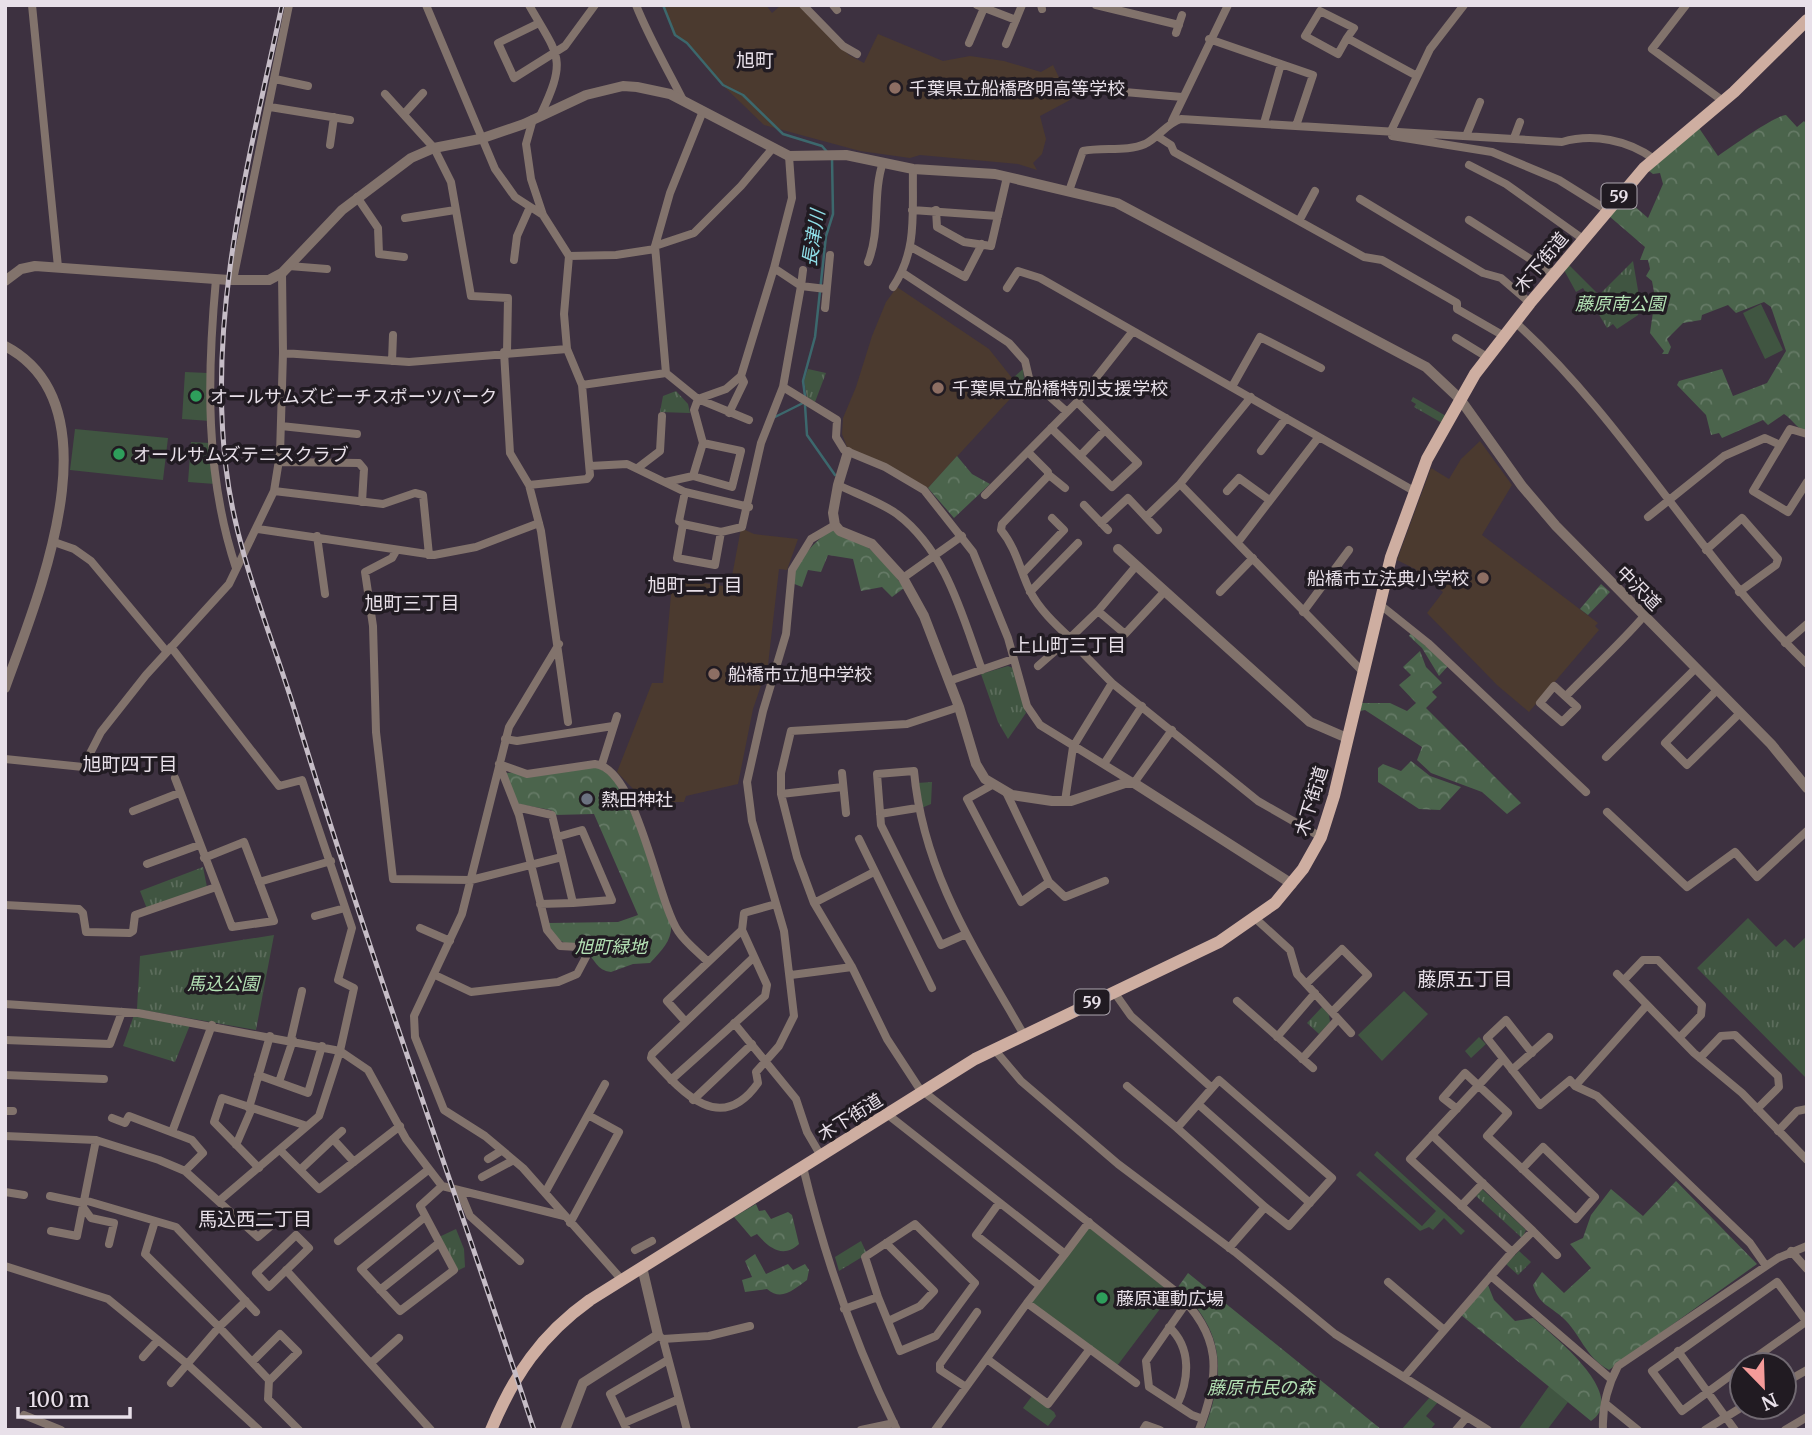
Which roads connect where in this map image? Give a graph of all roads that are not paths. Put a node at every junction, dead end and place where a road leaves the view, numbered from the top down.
1 (32, 5) edge
2 (289, 5) edge
3 (426, 5) edge
4 (529, 5) edge
5 (595, 5) edge
6 (636, 5) edge
7 (803, 5) edge
8 (1022, 5) edge
9 (1096, 5) edge
10 (1227, 5) edge
11 (1686, 5) edge
12 (1462, 6) edge
13 (981, 7) edge
14 (1182, 15) dead end
15 (1016, 20) junction
16 (1807, 20) edge
17 (539, 23) junction
18 (1347, 38) junction
19 (1209, 39) junction
20 (969, 43) dead end
21 (1006, 44) dead end
22 (556, 54) junction
23 (857, 54) dead end
24 (1281, 64) junction
25 (1417, 76) junction
26 (275, 79) junction
27 (308, 86) dead end
28 (1113, 91) dead end
29 (423, 93) dead end
30 (385, 94) dead end
31 (1182, 97) junction
32 (683, 100) junction
33 (1723, 101) junction
34 (1480, 102) dead end
35 (270, 107) junction
36 (704, 111) junction
37 (404, 114) junction
38 (334, 117) junction
39 (537, 117) junction
40 (350, 120) dead end
41 (1172, 121) junction
42 (1520, 122) dead end
43 (1264, 123) junction
44 (1296, 126) junction
45 (1391, 131) junction
46 (1157, 136) junction
47 (1466, 136) junction
48 (1514, 138) junction
49 (480, 139) junction
50 (330, 145) dead end
51 (434, 148) junction
52 (772, 149) junction
53 (789, 156) junction
54 (1654, 159) junction
55 (883, 162) junction
56 (1469, 165) dead end
57 (912, 169) junction
58 (1511, 175) dead end
59 (1007, 177) junction
60 (1506, 184) junction
61 (1069, 191) junction
62 (1315, 191) dead end
63 (358, 197) junction
64 (1360, 199) dead end
65 (455, 209) junction
66 (530, 209) junction
67 (912, 210) junction
68 (936, 210) junction
69 (1607, 210) junction
70 (543, 215) junction
71 (998, 216) junction
72 (405, 218) dead end
73 (1469, 220) dead end
74 (1299, 221) junction
75 (1583, 239) junction
76 (982, 244) junction
77 (911, 247) junction
78 (655, 248) junction
79 (830, 255) dead end
80 (569, 256) junction
81 (404, 257) dead end
82 (514, 260) dead end
83 (868, 262) dead end
84 (58, 267) junction
85 (774, 268) junction
86 (327, 269) dead end
87 (286, 270) junction
88 (803, 270) dead end
89 (903, 272) junction
90 (1555, 274) junction
91 (216, 279) junction
92 (233, 280) junction
93 (5, 281) edge
94 (800, 286) junction
95 (892, 287) dead end
96 (1007, 288) dead end
97 (826, 289) junction
98 (1530, 303) junction
99 (825, 308) dead end
100 (1515, 321) junction
101 (1133, 331) junction
102 (393, 335) dead end
103 (1504, 336) junction
104 (1456, 338) dead end
105 (5, 346) edge
106 (567, 349) junction
107 (506, 352) junction
108 (283, 353) junction
109 (1487, 357) junction
110 (391, 361) junction
111 (1321, 368) dead end
112 (666, 373) junction
113 (741, 376) junction
114 (582, 385) junction
115 (1233, 385) junction
116 (783, 387) junction
117 (1251, 397) junction
118 (698, 399) junction
119 (1460, 399) junction
120 (1076, 402) junction
121 (1067, 412) junction
122 (729, 413) junction
123 (662, 416) dead end
124 (1286, 418) junction
125 (749, 420) dead end
126 (281, 426) junction
127 (1051, 428) junction
128 (1105, 430) junction
129 (358, 434) dead end
130 (1807, 434) edge
131 (1318, 438) junction
132 (703, 443) junction
133 (1780, 445) junction
134 (1261, 451) dead end
135 (848, 452) junction
136 (1027, 452) junction
137 (1080, 456) junction
138 (279, 462) junction
139 (590, 466) junction
140 (639, 467) junction
141 (1049, 475) junction
142 (693, 476) junction
143 (666, 482) junction
144 (1807, 482) edge
145 (1180, 484) junction
146 (529, 485) junction
147 (838, 485) junction
148 (1065, 488) dead end
149 (274, 491) junction
150 (1227, 491) dead end
151 (1414, 491) junction
152 (685, 492) junction
153 (985, 495) dead end
154 (1268, 499) junction
155 (1667, 501) junction
156 (362, 502) junction
157 (1084, 505) dead end
158 (749, 507) junction
159 (1146, 517) junction
160 (1648, 517) dead end
161 (1052, 518) dead end
162 (539, 523) junction
163 (683, 524) junction
164 (835, 524) junction
165 (258, 529) junction
166 (1158, 530) dead end
167 (722, 532) junction
168 (317, 536) junction
169 (961, 536) junction
170 (54, 542) junction
171 (1079, 542) dead end
172 (1238, 542) junction
173 (1118, 550) dead end
174 (1349, 550) dead end
175 (1706, 550) junction
176 (396, 551) junction
177 (429, 555) junction
178 (935, 555) junction
179 (1253, 558) junction
180 (1136, 566) junction
181 (236, 568) junction
182 (1023, 573) junction
183 (903, 578) junction
184 (1165, 591) junction
185 (1030, 592) junction
186 (1220, 592) dead end
187 (1739, 592) junction
188 (325, 594) dead end
189 (1378, 603) junction
190 (1098, 611) junction
191 (1303, 612) junction
192 (1644, 616) junction
193 (1807, 624) edge
194 (1070, 638) junction
195 (1785, 643) junction
196 (559, 644) junction
197 (169, 649) junction
198 (1013, 659) junction
199 (1807, 664) edge
200 (1038, 666) dead end
201 (1696, 668) junction
202 (982, 670) junction
203 (1362, 671) junction
204 (949, 681) junction
205 (1112, 683) junction
206 (5, 688) edge
207 (1717, 690) junction
208 (1566, 696) junction
209 (1142, 706) junction
210 (959, 707) junction
211 (1740, 713) junction
212 (617, 716) dead end
213 (568, 722) dead end
214 (613, 726) junction
215 (1172, 730) junction
216 (1347, 738) junction
217 (505, 739) junction
218 (1073, 747) junction
219 (1606, 757) dead end
220 (5, 759) edge
221 (499, 764) junction
222 (602, 764) junction
223 (1104, 764) junction
224 (842, 773) dead end
225 (176, 778) dead end
226 (1134, 783) junction
227 (992, 785) junction
228 (843, 787) junction
229 (1807, 788) edge
230 (1006, 792) junction
231 (1586, 792) dead end
232 (179, 793) junction
233 (781, 794) junction
234 (1065, 801) junction
235 (516, 807) junction
236 (917, 808) junction
237 (133, 811) dead end
238 (846, 813) dead end
239 (1607, 813) dead end
240 (880, 814) junction
241 (1807, 831) edge
242 (1321, 836) junction
243 (557, 837) junction
244 (859, 839) dead end
245 (199, 845) junction
246 (562, 857) junction
247 (204, 858) junction
248 (331, 861) junction
249 (148, 864) dead end
250 (532, 865) junction
251 (874, 872) junction
252 (471, 880) junction
253 (1105, 881) dead end
254 (259, 882) junction
255 (1049, 882) junction
256 (1292, 884) junction
257 (216, 887) junction
258 (573, 903) junction
259 (814, 903) junction
260 (540, 904) junction
261 (776, 904) junction
262 (5, 905) edge
263 (345, 908) junction
264 (315, 916) dead end
265 (1256, 919) junction
266 (420, 928) dead end
267 (742, 930) junction
268 (966, 934) junction
269 (450, 940) junction
270 (754, 957) junction
271 (708, 962) junction
272 (852, 967) junction
273 (435, 975) junction
274 (791, 975) junction
275 (1306, 984) junction
276 (932, 988) dead end
277 (302, 990) dead end
278 (1114, 992) junction
279 (1315, 993) junction
280 (1237, 1001) dead end
281 (5, 1004) edge
282 (1647, 1005) junction
283 (122, 1012) junction
284 (1335, 1016) junction
285 (685, 1021) junction
286 (734, 1023) junction
287 (212, 1025) junction
288 (1351, 1033) dead end
289 (1024, 1035) junction
290 (270, 1036) junction
291 (1277, 1037) junction
292 (1549, 1037) dead end
293 (1680, 1037) junction
294 (5, 1040) edge
295 (292, 1040) junction
296 (752, 1044) junction
297 (322, 1046) junction
298 (994, 1049) junction
299 (341, 1051) junction
300 (1532, 1053) junction
301 (1700, 1058) junction
302 (1302, 1059) junction
303 (1503, 1059) junction
304 (768, 1062) junction
305 (1313, 1068) dead end
306 (1512, 1070) junction
307 (5, 1075) edge
308 (258, 1075) junction
309 (104, 1079) dead end
310 (671, 1080) junction
311 (279, 1082) junction
312 (605, 1084) dead end
313 (1479, 1085) junction
314 (1575, 1086) junction
315 (1127, 1087) dead end
316 (1212, 1088) junction
317 (923, 1091) junction
318 (693, 1100) junction
319 (1198, 1104) junction
320 (250, 1108) junction
321 (1457, 1109) junction
322 (1757, 1109) junction
323 (1807, 1109) edge
324 (887, 1114) junction
325 (588, 1115) junction
326 (112, 1118) dead end
327 (307, 1126) junction
328 (400, 1126) junction
329 (1177, 1128) junction
330 (342, 1131) dead end
331 (1778, 1131) junction
332 (172, 1132) junction
333 (1432, 1135) junction
334 (5, 1136) edge
335 (333, 1139) junction
336 (96, 1140) junction
337 (236, 1145) junction
338 (280, 1150) junction
339 (501, 1151) junction
340 (821, 1156) junction
341 (488, 1159) dead end
342 (1807, 1160) edge
343 (354, 1161) junction
344 (512, 1161) junction
345 (803, 1167) junction
346 (259, 1168) junction
347 (1522, 1169) junction
348 (300, 1170) junction
349 (428, 1170) junction
350 (185, 1171) junction
351 (482, 1177) dead end
352 (1483, 1183) junction
353 (442, 1186) junction
354 (546, 1191) junction
355 (5, 1192) edge
356 (460, 1192) junction
357 (24, 1195) dead end
358 (50, 1196) dead end
359 (219, 1201) junction
360 (84, 1203) junction
361 (999, 1203) junction
362 (1310, 1203) junction
363 (1461, 1206) junction
364 (1265, 1207) junction
365 (425, 1217) junction
366 (567, 1219) junction
367 (155, 1221) junction
368 (1089, 1222) junction
369 (272, 1225) dead end
370 (51, 1231) dead end
371 (1533, 1231) junction
372 (338, 1241) dead end
373 (652, 1241) dead end
374 (439, 1243) junction
375 (886, 1243) junction
376 (109, 1244) dead end
377 (1807, 1245) edge
378 (1229, 1248) junction
379 (635, 1250) dead end
380 (1791, 1251) junction
381 (1512, 1252) junction
382 (1065, 1254) junction
383 (1557, 1255) dead end
384 (520, 1261) dead end
385 (5, 1266) edge
386 (1766, 1266) junction
387 (642, 1267) junction
388 (1807, 1269) edge
389 (286, 1270) junction
390 (1491, 1276) junction
391 (622, 1280) junction
392 (1388, 1282) dead end
393 (1040, 1286) junction
394 (380, 1290) junction
395 (878, 1297) junction
396 (246, 1301) junction
397 (1187, 1302) junction
398 (1027, 1303) junction
399 (844, 1309) junction
400 (256, 1312) dead end
401 (977, 1312) dead end
402 (888, 1321) junction
403 (1807, 1321) edge
404 (750, 1326) dead end
405 (219, 1327) junction
406 (1170, 1327) junction
407 (1443, 1329) junction
408 (661, 1337) junction
409 (400, 1338) dead end
410 (158, 1340) junction
411 (1090, 1349) junction
412 (1678, 1351) junction
413 (1765, 1351) edge
414 (142, 1357) dead end
415 (987, 1359) junction
416 (668, 1360) junction
417 (252, 1362) junction
418 (372, 1362) junction
419 (186, 1363) junction
420 (1404, 1377) junction
421 (1728, 1378) edge
422 (1611, 1379) junction
423 (269, 1381) junction
424 (171, 1382) dead end
425 (1136, 1383) dead end
426 (966, 1387) junction
427 (1707, 1393) junction
428 (677, 1400) junction
429 (1606, 1404) junction
430 (1177, 1405) junction
431 (24, 1415) dead end
432 (1728, 1415) edge
433 (1467, 1417) junction
434 (1725, 1417) junction
435 (1807, 1417) edge
436 (1203, 1419) junction
437 (625, 1426) edge
438 (895, 1427) edge
439 (493, 1429) edge
440 (878, 1429) edge
441 (61, 1430) edge
442 (259, 1430) edge
443 (299, 1430) edge
444 (431, 1430) edge
445 (565, 1430) edge
446 (687, 1430) edge
447 (861, 1430) edge
448 (935, 1430) edge
449 (1143, 1430) edge
450 (1160, 1430) edge
451 (1199, 1430) edge
452 (1456, 1430) edge
453 (1488, 1430) edge
454 (1603, 1430) edge
455 (1638, 1430) edge
456 (1704, 1430) edge
457 (1735, 1430) edge
458 (1785, 1430) edge

1 - 84 street
2 - 26 street
3 - 49 street
4 - 17 street
5 - 22 street
6 - 32 street
7 - 23 street
8 - 15 street
9 - 14 street
10 - 19 street
11 - 33 street
12 - 25 street
13 - 15 street
13 - 20 street
15 - 21 street
16 - 33 main road, 木下街道 / 59
17 - 22 street
17 - 22 street
18 - 18 street
18 - 25 street
19 - 24 street
19 - 31 street
22 - 39 street
24 - 43 street
24 - 44 street
25 - 45 street
26 - 27 street
26 - 35 street
28 - 31 street
29 - 37 street
30 - 37 street
31 - 41 street
32 - 36 street
32 - 39 street
33 - 54 main road, 木下街道 / 59
34 - 47 street
35 - 38 street
35 - 92 street
36 - 52 street
36 - 78 street
37 - 51 street
38 - 40 street
38 - 50 street
39 - 49 street
39 - 70 street
41 - 43 street
41 - 46 street
42 - 48 street
43 - 44 street
44 - 45 street
45 - 47 street
45 - 69 street
46 - 61 street
46 - 74 street
47 - 48 street
48 - 54 street
49 - 51 street
49 - 66 street
51 - 63 street
51 - 65 street
52 - 53 street
52 - 78 street
53 - 55 street, 中沢道
53 - 85 street
54 - 69 main road, 木下街道 / 59
55 - 57 street, 中沢道
55 - 83 street
56 - 60 street
57 - 59 street, 中沢道
57 - 67 street
58 - 60 street
59 - 61 street, 中沢道
59 - 71 street
60 - 75 street
61 - 119 street, 中沢道
62 - 74 street
63 - 81 street
63 - 87 street
64 - 98 street
65 - 72 street
65 - 107 street
66 - 70 street
66 - 82 street
67 - 68 street
67 - 77 street
68 - 71 street
68 - 76 street
69 - 75 main road, 木下街道 / 59
70 - 80 street
71 - 76 street
73 - 90 street
74 - 103 street
75 - 90 main road, 木下街道 / 59
76 - 77 street
77 - 89 street
78 - 80 street
78 - 112 street
79 - 97 street
80 - 106 street
84 - 91 street
84 - 93 street
85 - 94 street
85 - 113 street
86 - 87 street
87 - 92 street
87 - 108 street
88 - 94 street
89 - 95 street
89 - 121 street
90 - 98 main road, 木下街道 / 59
91 - 92 street
91 - 181 street
94 - 97 street
94 - 116 street
96 - 101 street
97 - 99 street
98 - 100 main road, 木下街道 / 59
100 - 103 main road, 木下街道 / 59
100 - 155 street
101 - 115 street
101 - 120 street
102 - 110 street
103 - 109 main road, 木下街道 / 59
104 - 109 street
105 - 170 street
106 - 107 street
106 - 114 street
107 - 110 street
107 - 146 street
108 - 110 street
108 - 126 street
109 - 119 main road, 木下街道 / 59
111 - 115 street
112 - 114 street
112 - 118 street
113 - 118 street
113 - 122 street
114 - 139 street
115 - 117 street
116 - 135 street
116 - 158 street
117 - 124 street
117 - 145 street
118 - 122 street
118 - 132 street
119 - 151 main road, 木下街道 / 59
119 - 192 street, 中沢道
120 - 121 street
120 - 128 street
121 - 127 street
122 - 125 street
123 - 140 street
124 - 131 street
124 - 134 street
126 - 129 street
126 - 138 street
127 - 136 street
127 - 137 street
128 - 137 street
128 - 137 street
130 - 133 street
131 - 151 street
131 - 154 street
132 - 142 street
132 - 142 street
133 - 144 street
133 - 155 street
135 - 147 street
135 - 169 street
136 - 141 street
136 - 153 street
138 - 149 street
138 - 156 street
139 - 140 street
139 - 146 street
140 - 143 street
141 - 148 street
141 - 182 street
142 - 143 street
143 - 152 street
145 - 159 street
145 - 172 street
146 - 162 street
147 - 164 street
147 - 178 street
149 - 156 street
149 - 165 street
150 - 154 street
151 - 189 main road, 木下街道 / 59
152 - 158 street
152 - 163 street
154 - 172 street
155 - 160 street
155 - 175 street
156 - 177 street
157 - 159 street
158 - 167 street
159 - 166 street
161 - 182 street
162 - 177 street
162 - 196 street
163 - 167 street
163 - 167 street
164 - 183 street
164 - 261 street
165 - 168 street
165 - 181 street
168 - 176 street
168 - 188 street
169 - 178 street
169 - 198 street
170 - 197 street
170 - 206 street
171 - 185 street
172 - 179 street
173 - 180 street
174 - 191 street
175 - 187 street
175 - 187 street
176 - 177 street
176 - 252 street
178 - 183 street
178 - 202 street
179 - 186 street
179 - 191 street
180 - 184 street
180 - 190 street
181 - 197 street
182 - 185 street
183 - 204 street
184 - 190 street
184 - 216 street
185 - 194 street
187 - 195 street
189 - 203 main road, 木下街道 / 59
189 - 231 street
190 - 194 street
191 - 203 street
192 - 201 street, 中沢道
192 - 208 street
193 - 195 street
194 - 200 street
194 - 205 street
195 - 199 street
196 - 213 street
196 - 217 street
197 - 220 street
197 - 248 street
198 - 202 street
198 - 218 street
201 - 207 street, 中沢道
201 - 219 street
202 - 204 street
203 - 216 main road, 木下街道 / 59
204 - 210 street
205 - 209 street
205 - 218 street
207 - 211 street, 中沢道
207 - 211 street
208 - 208 street
209 - 215 street
209 - 223 street
210 - 227 street
210 - 233 street
211 - 229 street, 中沢道
212 - 214 street
214 - 217 street
214 - 222 street
215 - 226 street
215 - 242 street
216 - 242 main road, 木下街道 / 59
217 - 221 street
218 - 223 street
218 - 234 street
221 - 222 street
221 - 235 street
221 - 252 street
222 - 271 street
223 - 226 street
224 - 228 street
225 - 232 street
226 - 234 street
226 - 256 street
227 - 230 street
227 - 255 street
228 - 233 street
228 - 238 street
230 - 234 street
230 - 255 street
232 - 237 street
232 - 245 street
233 - 259 street
235 - 243 street
235 - 250 street
236 - 240 street
236 - 240 street
236 - 268 street
239 - 241 street
240 - 268 street
242 - 256 main road, 木下街道 / 59
243 - 246 street
243 - 258 street
244 - 251 street
245 - 247 street
245 - 249 street
246 - 250 street
246 - 258 street
247 - 254 street
247 - 257 street
248 - 254 street
248 - 263 street
250 - 252 street
250 - 260 street
251 - 259 street
251 - 276 street
252 - 269 street
253 - 255 street
254 - 257 street
256 - 265 main road, 木下街道 / 59
257 - 262 street
258 - 260 street
259 - 272 street
260 - 273 street
261 - 267 street
261 - 274 street
263 - 264 street
263 - 299 street
265 - 275 street
265 - 278 main road, 木下街道 / 59
266 - 269 street
267 - 270 street
267 - 271 street
268 - 289 street
269 - 273 street
270 - 285 street
270 - 286 street
271 - 285 street
272 - 274 street
272 - 317 street
273 - 339 street
274 - 304 street
275 - 279 street
275 - 284 street
277 - 295 street
278 - 289 main road, 木下街道 / 59
278 - 316 street
279 - 284 street
279 - 291 street
280 - 291 street
281 - 283 street
282 - 293 street
282 - 293 street
282 - 314 street
283 - 287 street
283 - 294 street
284 - 288 street
284 - 302 street
285 - 310 street
286 - 296 street
286 - 310 street
287 - 290 street
287 - 332 street
289 - 298 main road, 木下街道 / 59
290 - 295 street
290 - 308 street
291 - 302 street
292 - 300 street
293 - 301 street
295 - 297 street
295 - 311 street
296 - 304 street
296 - 318 street
297 - 299 street
297 - 311 street
298 - 317 main road, 木下街道 / 59
298 - 378 street
299 - 327 street
299 - 328 street
300 - 303 street
300 - 306 street
301 - 322 street
301 - 322 street
302 - 305 street
303 - 306 street
303 - 313 street
304 - 318 street
304 - 340 street
306 - 314 street
307 - 309 street
308 - 311 street
308 - 320 street
310 - 318 street
312 - 325 street
313 - 321 street
313 - 321 street
313 - 347 street
314 - 386 street
315 - 329 street
316 - 319 street
316 - 362 street
317 - 324 main road, 木下街道 / 59
317 - 368 street
319 - 329 street
319 - 362 street
320 - 327 street
320 - 337 street
320 - 337 street
321 - 333 street
322 - 331 street
323 - 331 street
324 - 340 main road, 木下街道 / 59
324 - 361 street
325 - 354 street
325 - 366 street
326 - 332 street
327 - 338 street
328 - 343 street
328 - 349 street
329 - 364 street
330 - 335 street
331 - 342 street
332 - 350 street
333 - 352 street
333 - 363 street
334 - 336 street
335 - 343 street
335 - 348 street
336 - 350 street
336 - 360 street
337 - 346 street
338 - 346 street
338 - 348 street
339 - 341 street
339 - 344 street
340 - 345 main road, 木下街道 / 59
343 - 348 street
344 - 351 street
344 - 354 street
345 - 387 main road, 木下街道 / 59
345 - 399 street
346 - 359 street
347 - 347 street
349 - 353 street
349 - 372 street
350 - 359 street
352 - 363 street
352 - 371 street
353 - 356 street
353 - 365 street
354 - 366 street
355 - 357 street
356 - 366 street
356 - 384 street
358 - 360 street
359 - 369 street
360 - 367 street
360 - 370 street
360 - 376 street
361 - 382 street
361 - 393 street
362 - 364 street
363 - 381 street
364 - 378 street
365 - 374 street
365 - 394 street
366 - 391 street
367 - 396 street
367 - 405 street
368 - 382 street
368 - 397 street
371 - 381 street
371 - 383 street
373 - 379 street
374 - 394 street
374 - 394 street
375 - 395 street
375 - 402 street
375 - 402 street
377 - 380 street
378 - 420 street
380 - 386 street
380 - 388 street
381 - 390 street
382 - 393 street
385 - 410 street
386 - 422 street
387 - 391 main road, 木下街道 / 59
387 - 408 street
389 - 389 street
389 - 418 street
390 - 407 street
390 - 422 street
391 - 439 main road, 木下街道 / 59
392 - 407 street
393 - 398 street
395 - 399 street
395 - 402 street
396 - 400 street
396 - 405 street
397 - 406 street
397 - 436 street
398 - 411 street
398 - 415 street
399 - 438 street
401 - 426 street
403 - 412 street
403 - 413 street
404 - 408 street
405 - 417 street
405 - 419 street
406 - 430 street
406 - 430 street
407 - 420 street
408 - 416 street
408 - 445 street
409 - 418 street
410 - 414 street
410 - 419 street
411 - 415 street
411 - 425 street
412 - 427 street
412 - 427 street
415 - 426 street
416 - 428 street
416 - 437 street
417 - 423 street
417 - 423 street
418 - 444 street
419 - 424 street
419 - 442 street
420 - 433 street
421 - 427 street
422 - 429 street
423 - 443 street
426 - 448 street
427 - 434 street
428 - 437 street
428 - 446 street
429 - 454 street
429 - 455 street
430 - 436 street
431 - 441 street
432 - 434 street
433 - 452 street
433 - 453 street
434 - 456 street
434 - 457 street
435 - 458 street
436 - 451 street
438 - 440 street
440 - 447 street
449 - 450 street

